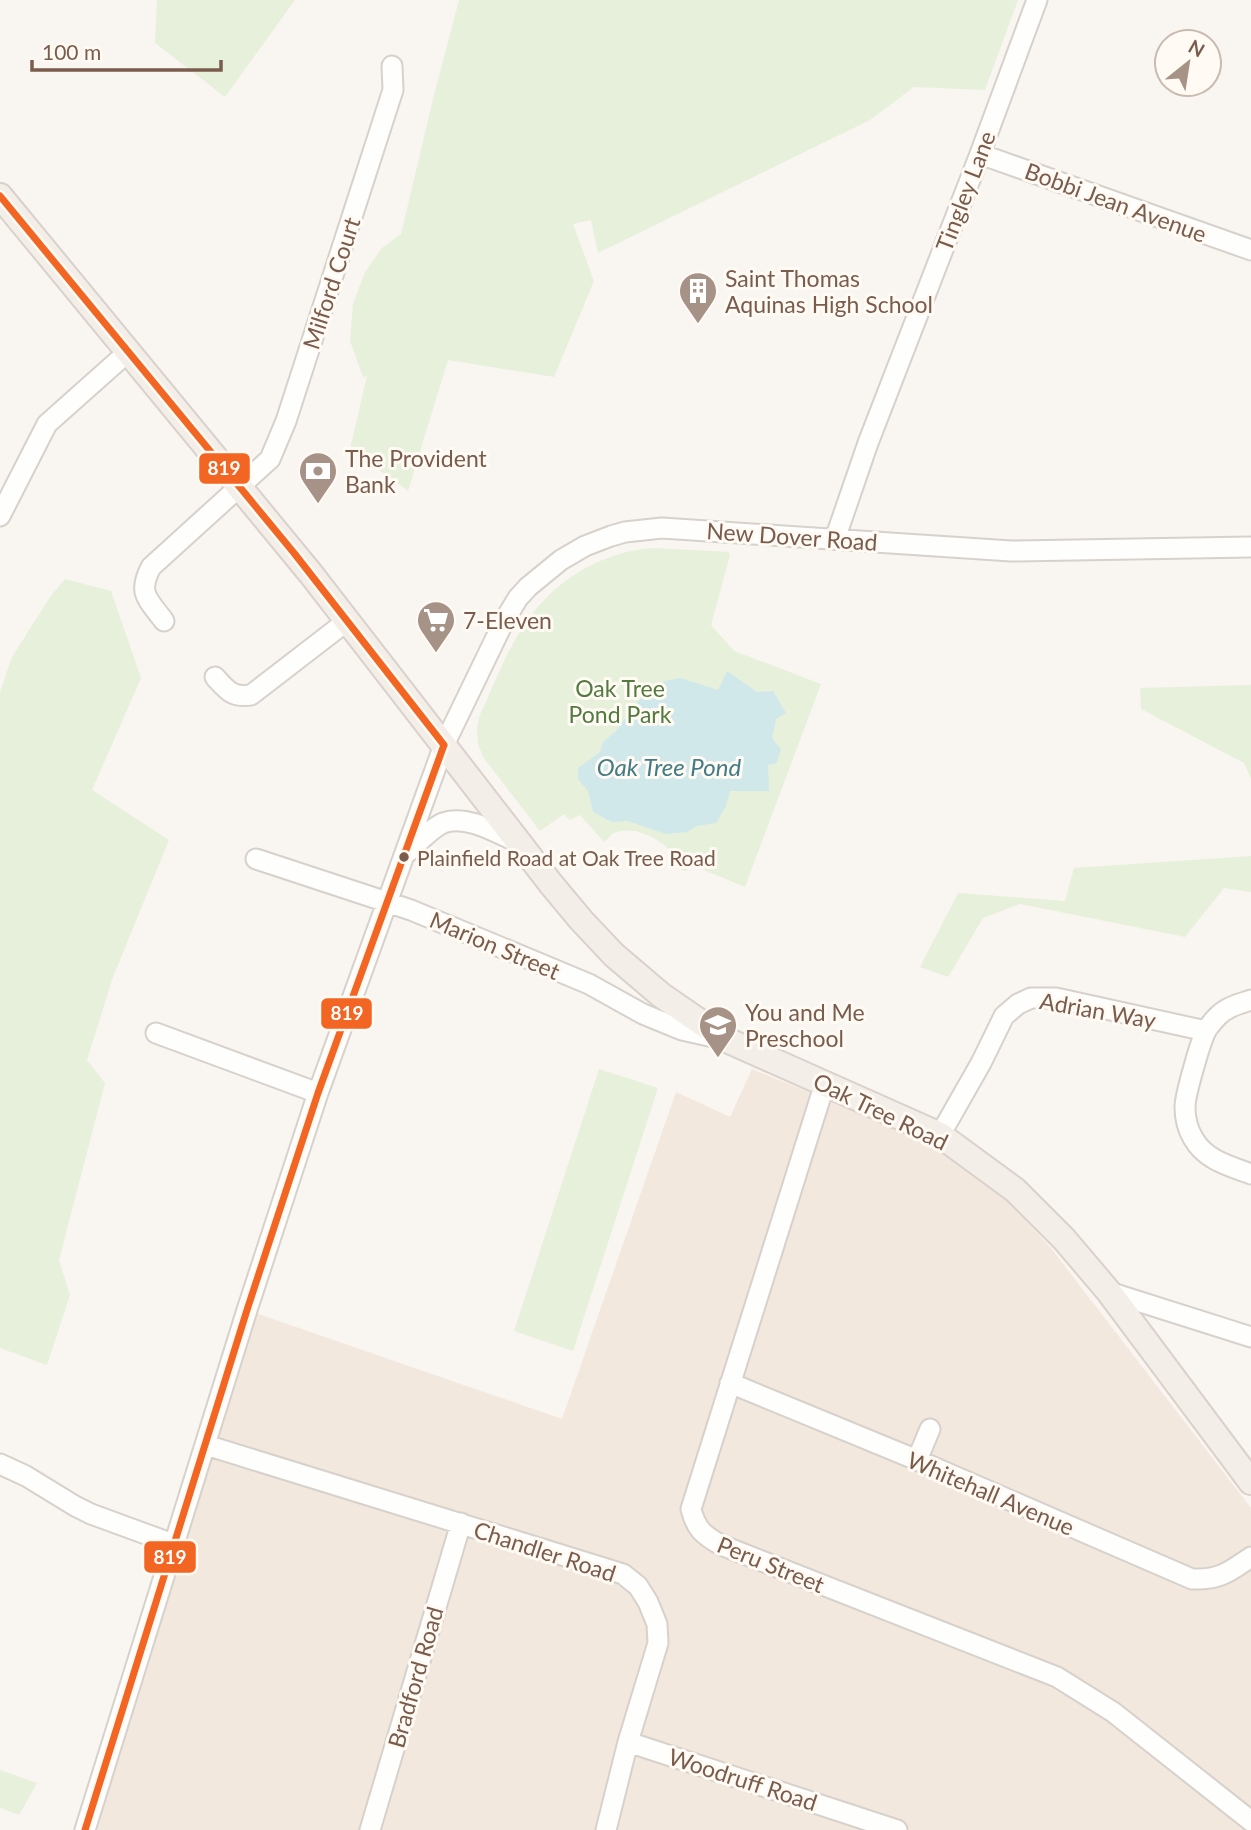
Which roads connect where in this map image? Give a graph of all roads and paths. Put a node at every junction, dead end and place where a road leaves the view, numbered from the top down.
1 (1037, 0) edge
2 (392, 66) dead end
3 (980, 154) junction
4 (0, 196) edge
5 (1251, 250) edge
6 (129, 351) junction
7 (240, 487) junction
8 (0, 516) edge
9 (835, 539) junction
10 (1251, 547) edge
11 (164, 621) dead end
12 (347, 621) junction
13 (215, 677) dead end
14 (444, 745) junction
15 (520, 843) junction
16 (405, 855) junction
17 (256, 859) dead end
18 (387, 902) junction
19 (1251, 1000) edge
20 (1206, 1031) junction
21 (156, 1033) dead end
22 (729, 1041) junction
23 (825, 1083) junction
24 (318, 1093) junction
25 (940, 1135) junction
26 (1251, 1174) edge
27 (1109, 1292) junction
28 (1251, 1337) edge
29 (730, 1383) junction
30 (930, 1429) dead end
31 (206, 1445) junction
32 (917, 1460) junction
33 (0, 1464) edge
34 (1251, 1482) edge
35 (461, 1523) junction
36 (173, 1544) junction
37 (1251, 1557) edge
38 (628, 1742) junction
39 (1251, 1821) edge
40 (85, 1830) edge
41 (370, 1830) edge
42 (606, 1830) edge
43 (897, 1830) edge

1 - 3 street, Tingley Lane
2 - 7 street, Milford Court
3 - 5 street, Bobbi Jean Avenue
3 - 9 street, Tingley Lane
4 - 6 main road, Oak Tree Road
6 - 7 main road, Oak Tree Road
6 - 8 street
7 - 11 street, Milford Court
7 - 12 main road, Oak Tree Road
9 - 10 street, New Dover Road
9 - 14 street, New Dover Road
12 - 13 street
12 - 14 main road, Oak Tree Road
14 - 15 main road, Oak Tree Road
14 - 16 street, New Dover Road
15 - 16 street
15 - 22 main road, Oak Tree Road
16 - 18 street, New Dover Road
17 - 18 street, Marion Street
18 - 22 street, Marion Street
18 - 24 street, New Dover Road
19 - 20 street
20 - 25 street, Adrian Way
20 - 26 street
21 - 24 street
22 - 23 main road, Oak Tree Road
23 - 25 main road, Oak Tree Road
23 - 29 street, Peru Street
24 - 31 street, New Dover Road
25 - 27 main road, Oak Tree Road
27 - 28 street
27 - 34 main road, Oak Tree Road
29 - 32 street, Whitehall Avenue
29 - 39 street, Peru Street
30 - 32 street
31 - 35 street, Chandler Road
31 - 36 street, New Dover Road
32 - 37 street, Whitehall Avenue
33 - 36 street
35 - 38 street, Chandler Road
35 - 41 street, Bradford Road
36 - 40 street, New Dover Road
38 - 42 street, Chandler Road
38 - 43 street, Woodruff Road

